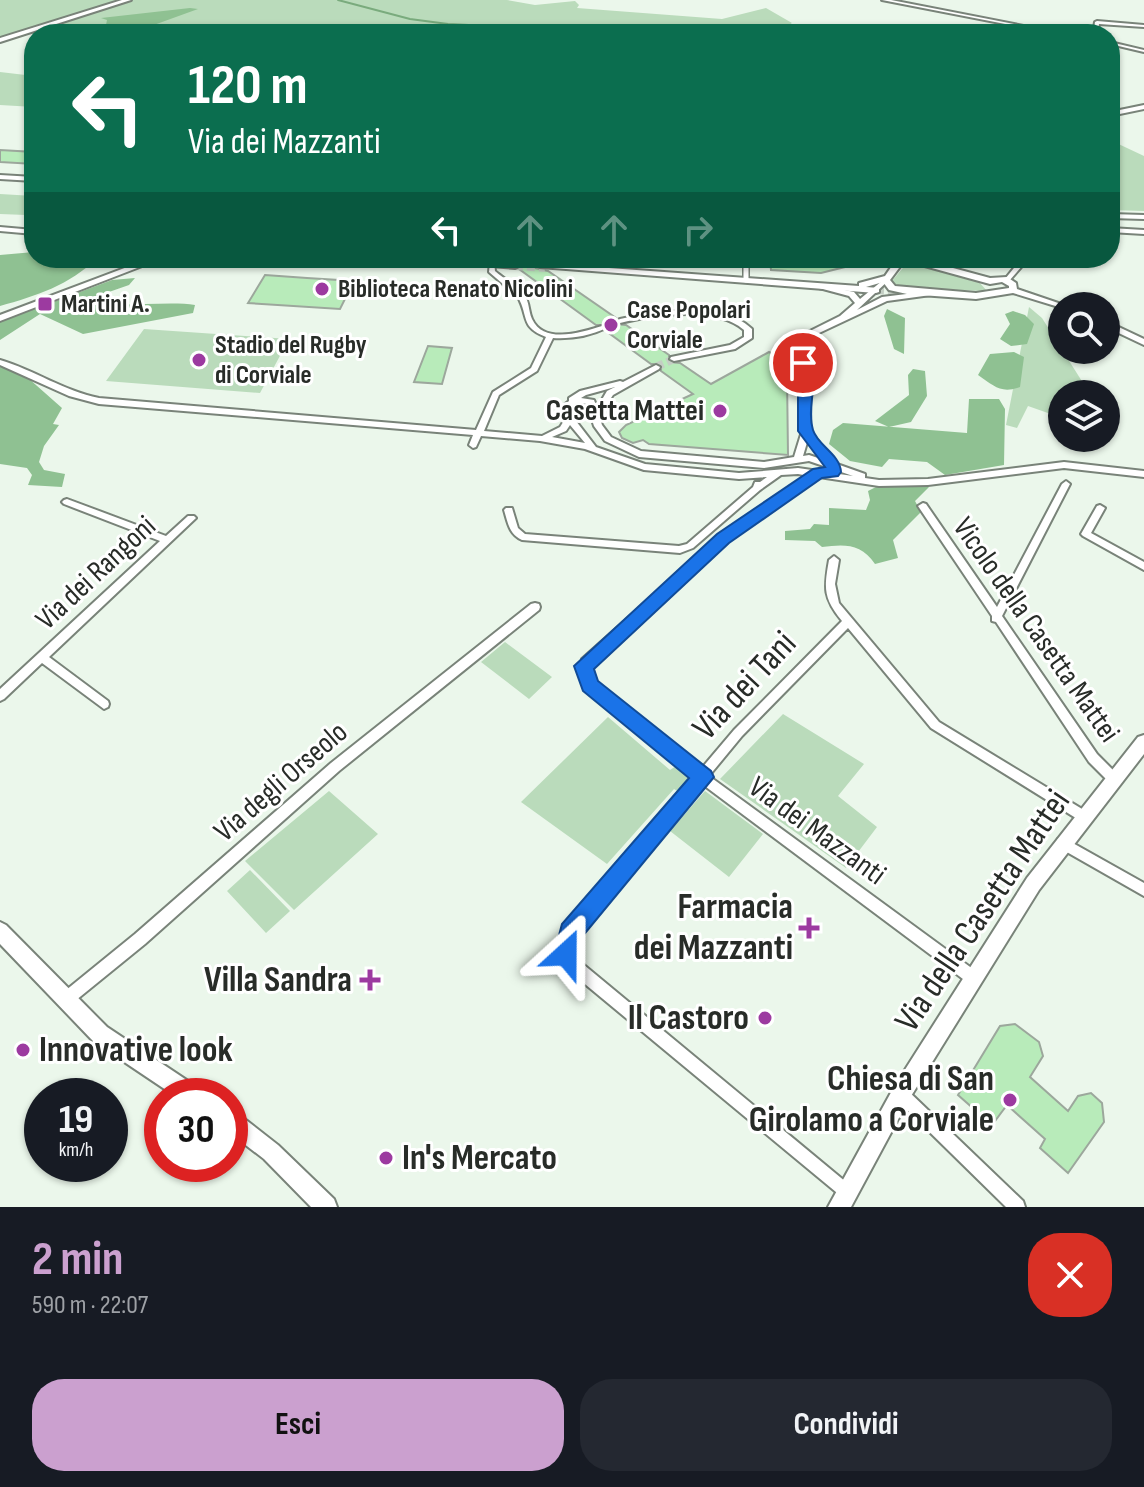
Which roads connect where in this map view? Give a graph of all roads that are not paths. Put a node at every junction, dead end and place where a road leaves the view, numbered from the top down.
1 (128, 0) edge
2 (887, 0) edge
3 (51, 24) edge
4 (1011, 24) edge
5 (1097, 24) edge
6 (1144, 26) edge
7 (24, 32) edge
8 (0, 40) edge
9 (1120, 45) edge
10 (1144, 51) edge
11 (1144, 107) edge
12 (1120, 112) edge
13 (0, 177) edge
14 (24, 178) edge
15 (1120, 216) edge
16 (1144, 217) edge
17 (0, 229) edge
18 (24, 231) edge
19 (1120, 231) edge
20 (1144, 232) edge
21 (121, 268) edge
22 (132, 268) edge
23 (493, 268) edge
24 (572, 268) edge
25 (746, 268) edge
26 (896, 268) edge
27 (949, 268) edge
28 (1017, 268) edge
29 (746, 280) junction
30 (887, 280) junction
31 (1007, 280) junction
32 (990, 281) junction
33 (811, 285) junction
34 (835, 286) junction
35 (876, 290) junction
36 (1013, 290) junction
37 (1001, 292) junction
38 (931, 293) junction
39 (1048, 301) edge
40 (859, 303) junction
41 (0, 316) edge
42 (843, 318) junction
43 (620, 321) tunnel mouth
44 (602, 328) tunnel mouth
45 (1120, 331) edge
46 (815, 333) junction
47 (551, 335) junction
48 (1144, 342) edge
49 (790, 349) junction
50 (805, 358) junction
51 (674, 359) tunnel mouth
52 (0, 362) edge
53 (793, 364) junction
54 (656, 367) tunnel mouth
55 (626, 382) junction
56 (805, 386) junction
57 (569, 404) junction
58 (597, 414) junction
59 (570, 417) junction
60 (806, 431) junction
61 (478, 432) junction
62 (540, 438) junction
63 (473, 445) dead end
64 (596, 449) junction
65 (798, 459) junction
66 (831, 463) junction
67 (780, 472) junction
68 (819, 473) junction
69 (1144, 474) edge
70 (753, 476) junction
71 (895, 483) junction
72 (1066, 484) dead end
73 (757, 488) junction
74 (67, 502) dead end
75 (923, 506) dead end
76 (1100, 508) dead end
77 (509, 510) dead end
78 (191, 518) dead end
79 (167, 540) junction
80 (834, 560) dead end
81 (1144, 566) edge
82 (535, 607) dead end
83 (996, 618) junction
84 (847, 622) junction
85 (41, 657) junction
86 (0, 696) edge
87 (104, 704) dead end
88 (1144, 742) edge
89 (703, 777) junction
90 (1113, 778) junction
91 (1083, 816) junction
92 (1062, 843) junction
93 (1144, 890) edge
94 (0, 931) edge
95 (972, 977) junction
96 (65, 1000) junction
97 (166, 1078) edge
98 (901, 1094) junction
99 (248, 1134) edge
100 (843, 1200) edge
101 (326, 1207) edge
102 (1017, 1207) edge

1 - 3 street
2 - 4 street
5 - 6 street
7 - 8 street
9 - 10 street
11 - 12 street
13 - 14 street
15 - 16 street
17 - 18 street
19 - 20 street
21 - 41 street
22 - 41 street
23 - 47 street
24 - 29 street
25 - 29 street
26 - 30 street
27 - 32 street
28 - 31 street
29 - 33 street
30 - 34 street
30 - 35 street
30 - 38 street
31 - 32 street
31 - 36 street
32 - 37 street
33 - 34 street
33 - 40 street
34 - 35 street
35 - 40 street
36 - 37 street
36 - 39 street
37 - 38 street
38 - 42 street
40 - 42 street
42 - 46 street
43 - 51 street
44 - 47 street
45 - 48 street
46 - 49 street
46 - 50 street
47 - 61 street
49 - 50 street
49 - 53 street
50 - 53 street
50 - 56 street
52 - 61 street
53 - 56 street
54 - 55 street
55 - 57 street
55 - 58 street
56 - 60 street
57 - 58 street
57 - 59 street
58 - 65 street
59 - 62 street
59 - 64 street
60 - 65 street
60 - 66 street
61 - 62 street
61 - 63 street
62 - 64 street
64 - 70 street
65 - 66 street
66 - 68 street
66 - 71 street
67 - 68 street
67 - 70 street
67 - 73 street
68 - 71 street
68 - 89 street, Via dei Mazzanti
69 - 71 street
70 - 73 street
72 - 83 street
73 - 77 street
74 - 79 street
75 - 83 street, Vicolo della Casetta Mattei
76 - 81 street
78 - 79 street, Via dei Rangoni
79 - 85 street, Via dei Rangoni
80 - 84 street
82 - 96 street, Via degli Orseolo
83 - 90 street, Vicolo della Casetta Mattei
84 - 89 street, Via dei Tani
84 - 91 street
85 - 86 street, Via dei Rangoni
85 - 87 street
88 - 90 main road, Via della Casetta Mattei
89 - 95 street, Via dei Mazzanti
89 - 100 street, Via dei Tani
90 - 91 main road, Via della Casetta Mattei
91 - 92 main road, Via della Casetta Mattei
92 - 93 street
92 - 95 main road, Via della Casetta Mattei
94 - 96 main road
95 - 98 main road, Via della Casetta Mattei
96 - 97 main road
98 - 100 main road, Via della Casetta Mattei
98 - 102 street
99 - 101 main road

